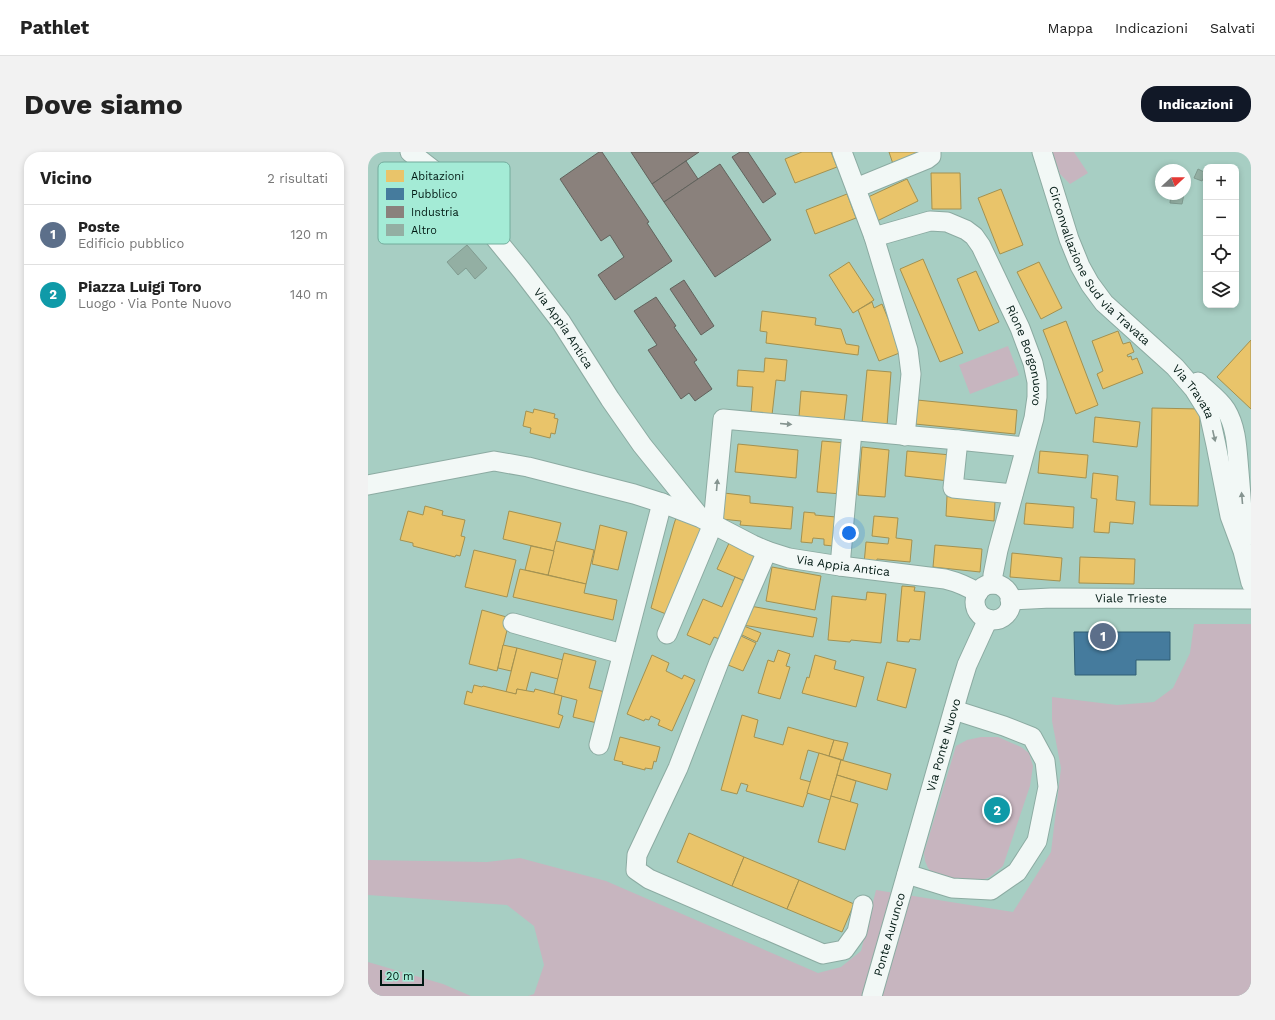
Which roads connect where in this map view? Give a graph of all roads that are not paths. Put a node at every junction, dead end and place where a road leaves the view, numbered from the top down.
1 (410, 152) edge
2 (842, 152) edge
3 (931, 152) edge
4 (1042, 152) edge
5 (424, 162) edge
6 (856, 188) junction
7 (874, 237) junction
8 (501, 244) edge
9 (1175, 367) joint
10 (852, 430) junction
11 (905, 436) junction
12 (958, 440) junction
13 (1025, 447) junction
14 (368, 485) edge
15 (1013, 494) junction
16 (662, 503) junction
17 (707, 521) junction
18 (767, 551) junction
19 (840, 566) junction
20 (1251, 583) edge
21 (985, 589) junction
22 (1251, 599) edge
23 (1010, 600) junction
24 (988, 619) junction
25 (514, 623) dead end
26 (668, 634) dead end
27 (622, 654) junction
28 (954, 710) junction
29 (599, 745) dead end
30 (906, 874) junction
31 (863, 905) dead end
32 (872, 996) edge

1 - 5 street, Via Appia Antica
2 - 6 street
3 - 6 street
4 - 9 street, Circonvallazione Sud via Travata
6 - 7 street
7 - 11 street
7 - 13 street, Rione Borgonuovo
8 - 17 street, Via Appia Antica
9 - 20 street, Via Travata
10 - 11 street
17 -> 10 street
10 - 19 street
11 - 12 street
12 - 13 street
12 - 15 street
13 - 15 street, Rione Borgonuovo
14 - 16 street
15 - 21 street, Rione Borgonuovo
16 - 17 street
16 - 27 street
17 - 18 street, Via Appia Antica
17 - 26 street
18 - 19 street, Via Appia Antica
18 - 31 street
19 - 21 street, Via Appia Antica
21 - 23 street
21 - 24 street
22 - 23 street, Viale Trieste
23 - 24 street
24 - 28 street, Via Ponte Nuovo
25 - 27 street
27 - 29 street
28 - 30 street, Via Ponte Nuovo
28 - 30 street
30 - 32 street, Ponte Aurunco

